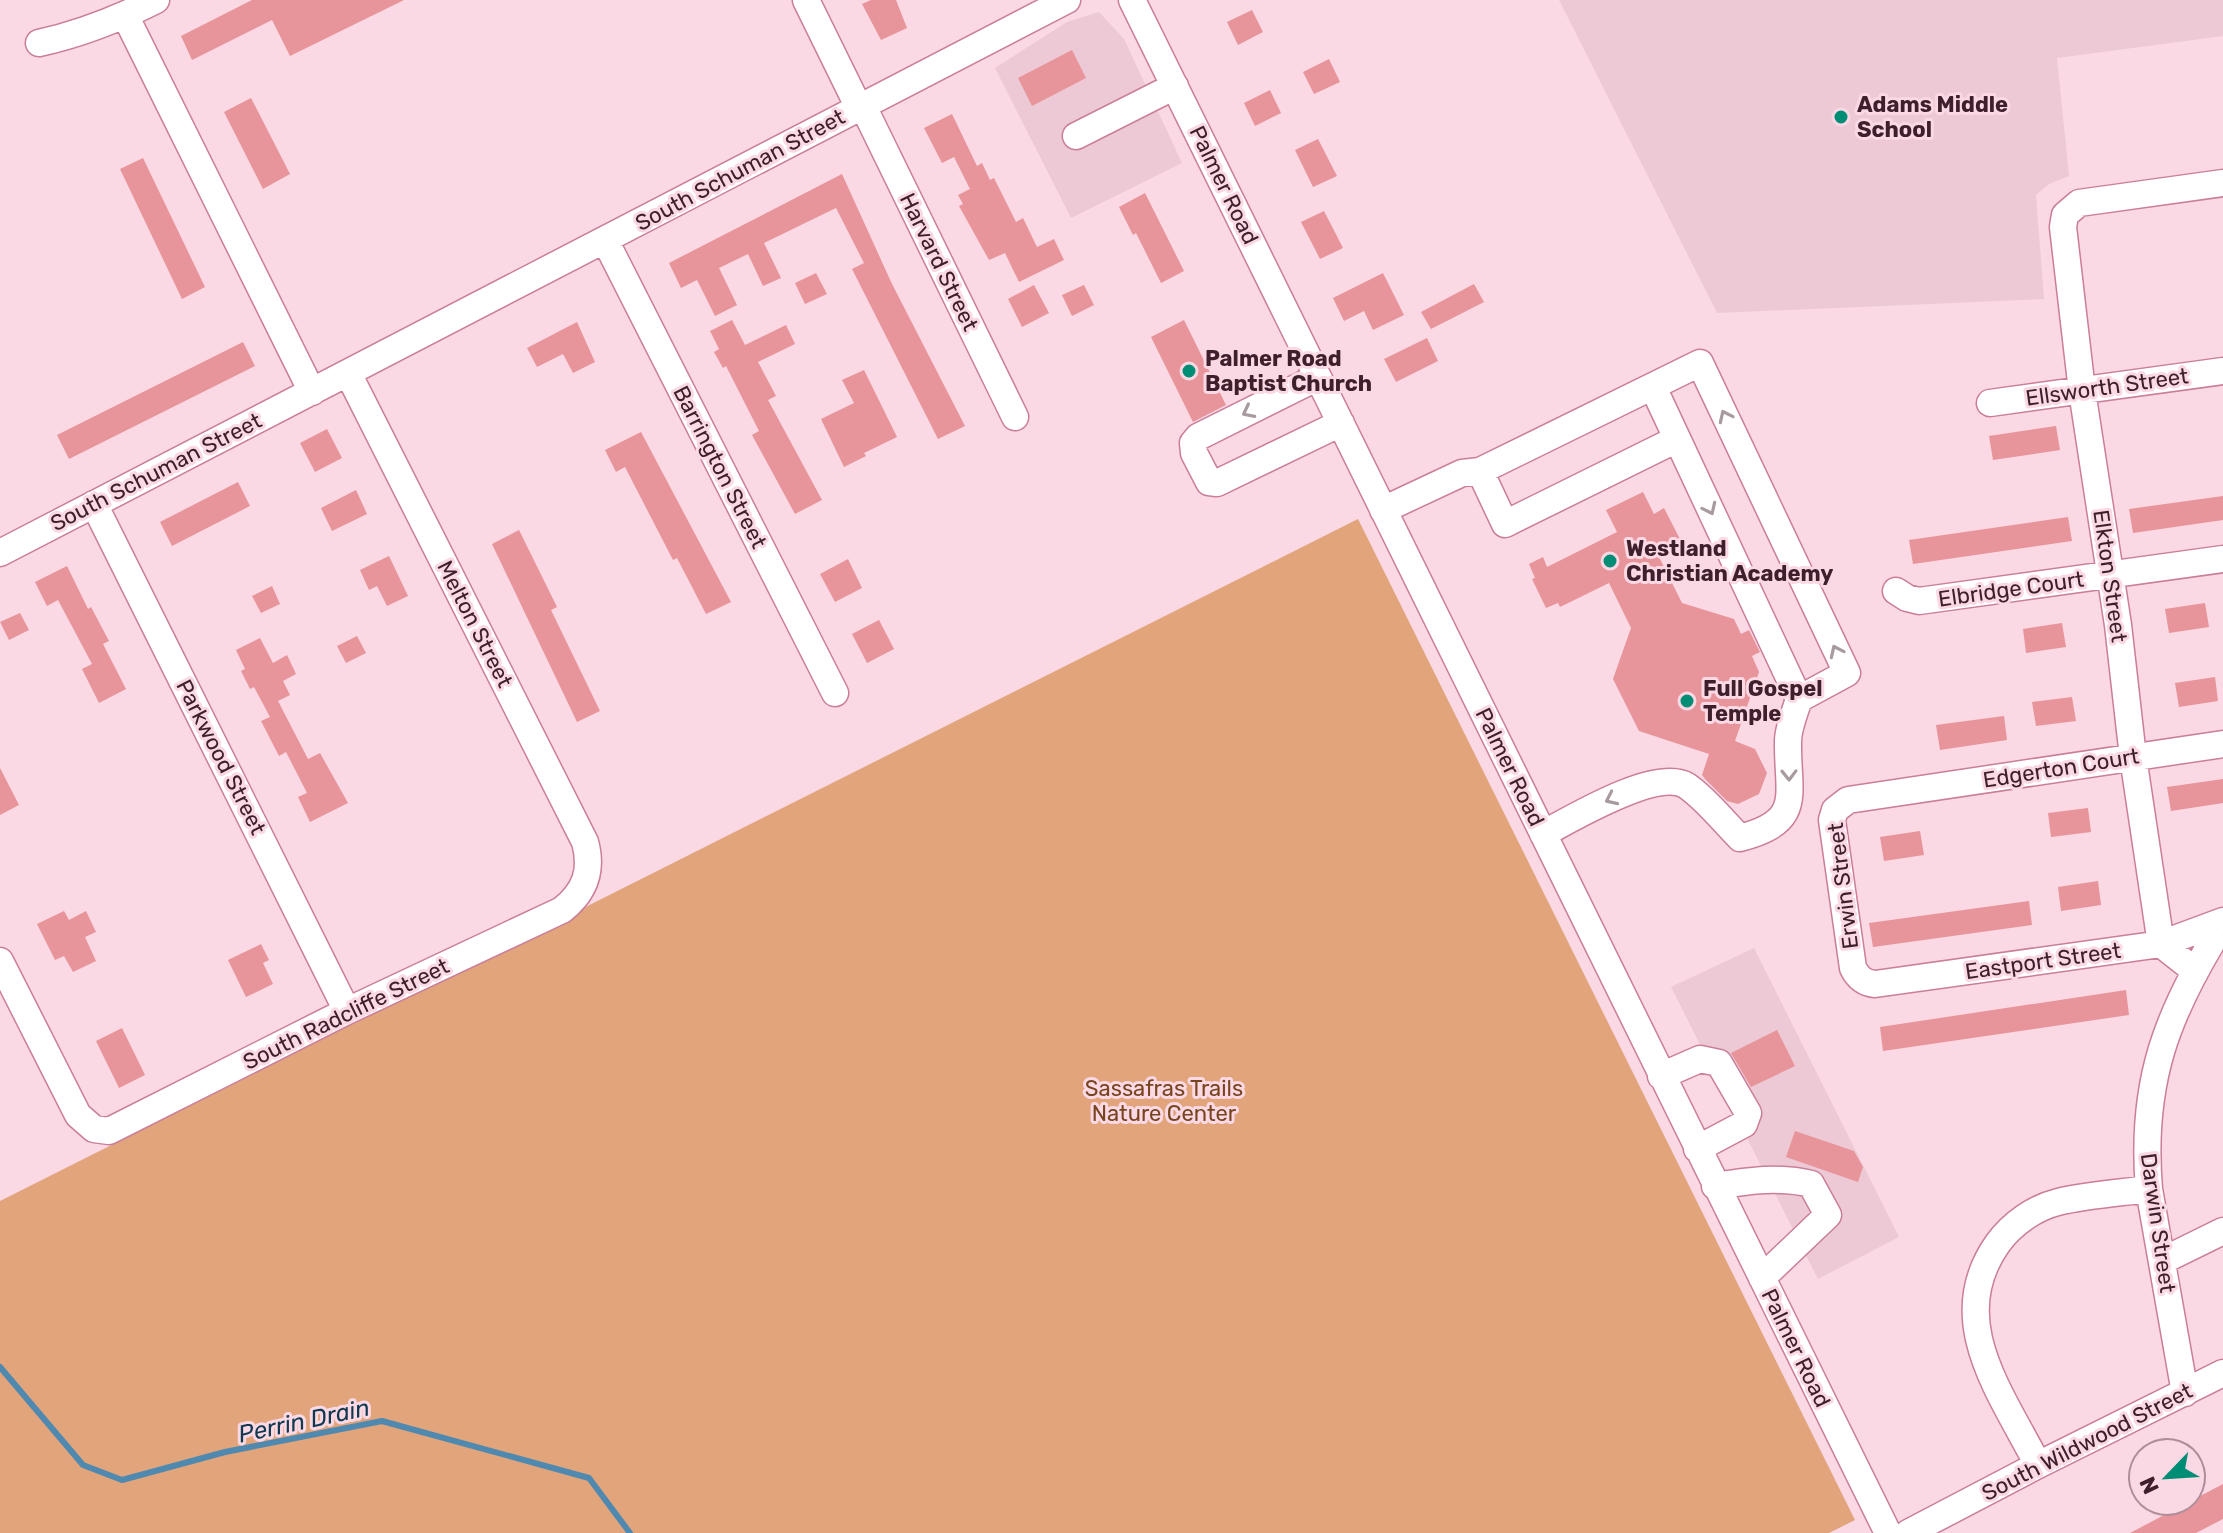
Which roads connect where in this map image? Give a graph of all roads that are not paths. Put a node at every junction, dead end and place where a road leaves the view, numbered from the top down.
1 (156, 0) edge
2 (806, 0) edge
3 (1067, 0) edge
4 (1132, 0) edge
5 (125, 15) junction
6 (39, 43) dead end
7 (1175, 86) junction
8 (861, 107) junction
9 (1076, 136) dead end
10 (2223, 183) edge
11 (605, 240) junction
12 (2223, 371) edge
13 (348, 373) junction
14 (1318, 377) junction
15 (1653, 387) junction
16 (2082, 391) junction
17 (312, 392) junction
18 (1990, 403) dead end
19 (1015, 417) dead end
20 (1341, 423) junction
21 (1677, 439) junction
22 (1480, 471) junction
23 (94, 504) junction
24 (1383, 510) junction
25 (0, 553) edge
26 (2223, 559) edge
27 (2109, 575) junction
28 (1896, 591) dead end
29 (835, 693) dead end
30 (1799, 699) junction
31 (2223, 744) edge
32 (2133, 757) junction
33 (1900, 793) joint
34 (1543, 834) junction
35 (587, 878) joint
36 (2223, 922) edge
37 (2161, 944) junction
38 (0, 961) edge
39 (2194, 970) junction
40 (1861, 979) joint
41 (347, 1011) junction
42 (1661, 1076) junction
43 (1697, 1149) junction
44 (1715, 1186) junction
45 (2149, 1189) junction
46 (2223, 1231) edge
47 (2162, 1261) junction
48 (1762, 1278) junction
49 (2223, 1373) edge
50 (2185, 1393) junction
51 (2038, 1465) junction
52 (1888, 1533) edge
53 (1908, 1533) edge

1 - 5 street
2 - 8 street, Harvard Street
3 - 8 street, South Schuman Street
4 - 7 street, Palmer Road
5 - 6 street
5 - 17 street
7 - 9 street
7 - 14 street, Palmer Road
8 - 11 street, South Schuman Street
8 - 19 street, Harvard Street
10 - 16 street, Elkton Street
11 - 13 street, South Schuman Street
11 - 29 street, Barrington Street
12 - 16 street, Ellsworth Street
13 - 17 street, South Schuman Street
13 - 35 street, Melton Street
14 - 20 street, Palmer Road
14 -> 20 street
15 - 21 street
15 - 22 street
30 -> 15 street
16 - 18 street, Ellsworth Street
16 - 27 street, Elkton Street
17 - 23 street, South Schuman Street
20 - 24 street, Palmer Road
21 - 22 street
21 -> 30 street
22 - 24 street
23 - 25 street, South Schuman Street
23 - 41 street, Parkwood Street
24 - 34 street, Palmer Road
26 - 27 street, Elbridge Court
27 - 28 street, Elbridge Court
27 - 32 street, Elkton Street
30 -> 34 street
31 - 32 street, Edgerton Court
32 - 33 street, Edgerton Court
32 - 37 street, Elkton Street
33 - 40 street, Erwin Street
34 - 42 street, Palmer Road
35 - 41 street, South Radcliffe Street
36 - 37 street, Eastport Street
36 - 39 street, Darwin Street
37 - 39 street
37 - 40 street, Eastport Street
38 - 41 street, South Radcliffe Street
39 - 45 street, Darwin Street
42 - 43 street, Palmer Road
42 - 43 street
43 - 44 street, Palmer Road
44 - 48 street, Palmer Road
44 - 48 street
45 - 47 street, Darwin Street
45 - 51 street
46 - 47 street
47 - 50 street, Darwin Street
48 - 52 street, Palmer Road
49 - 50 street, South Wildwood Street
50 - 51 street, South Wildwood Street
51 - 53 street, South Wildwood Street

